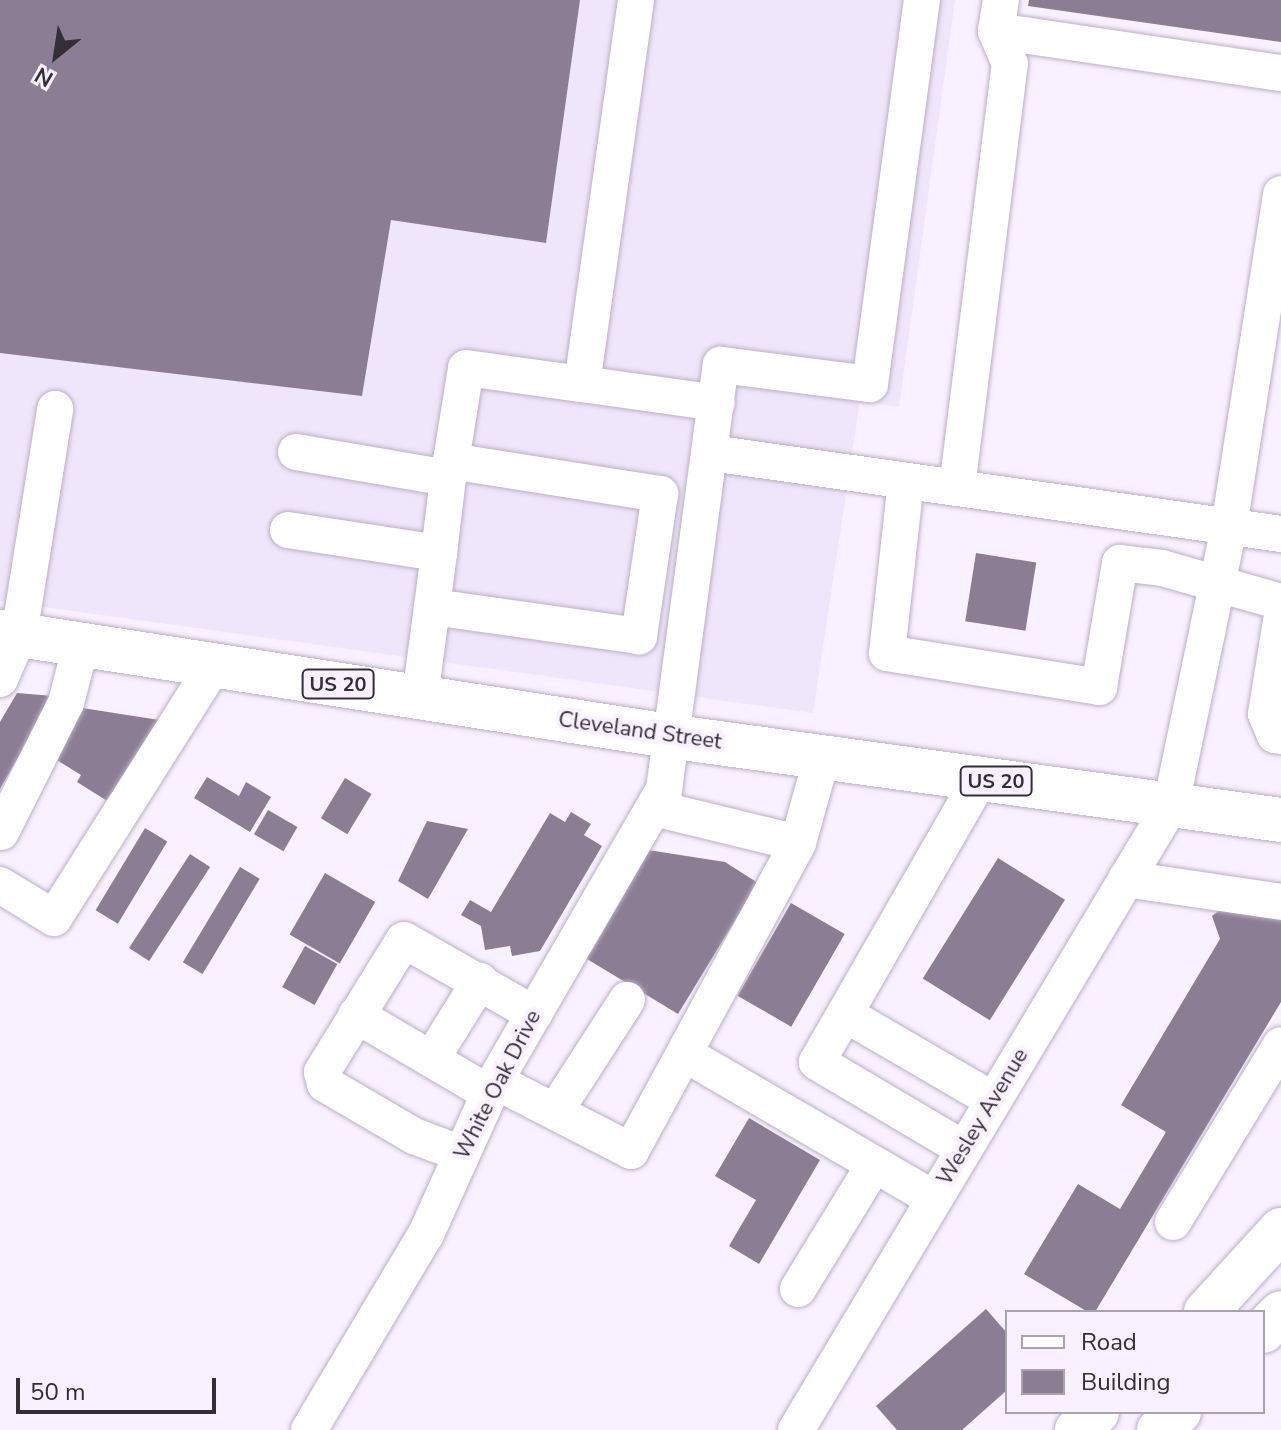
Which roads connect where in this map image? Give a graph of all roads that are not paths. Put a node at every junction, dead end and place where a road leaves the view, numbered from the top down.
1 (636, 0) edge
2 (922, 0) edge
3 (999, 16) edge
4 (1281, 73) edge
5 (1281, 194) edge
6 (582, 384) junction
7 (717, 403) junction
8 (55, 409) dead end
9 (296, 452) dead end
10 (711, 453) junction
11 (450, 470) junction
12 (906, 481) junction
13 (957, 488) junction
14 (1229, 527) junction
15 (288, 530) dead end
16 (1281, 534) edge
17 (439, 553) junction
18 (651, 558) junction
19 (697, 563) junction
20 (1218, 584) junction
21 (1281, 602) edge
22 (432, 607) junction
23 (1281, 621) edge
24 (10, 634) edge
25 (81, 645) junction
26 (214, 665) junction
27 (0, 679) edge
28 (420, 697) junction
29 (1281, 736) edge
30 (675, 737) junction
31 (822, 757) junction
32 (980, 779) junction
33 (1171, 805) junction
34 (654, 808) junction
35 (1281, 820) edge
36 (1, 832) edge
37 (798, 843) junction
38 (1126, 879) junction
39 (0, 885) edge
40 (1281, 902) edge
41 (480, 981) junction
42 (627, 1000) dead end
43 (534, 1014) junction
44 (845, 1014) junction
45 (356, 1015) junction
46 (1281, 1045) edge
47 (685, 1054) junction
48 (432, 1058) junction
49 (492, 1087) junction
50 (993, 1100) junction
51 (556, 1110) junction
52 (964, 1149) junction
53 (462, 1154) junction
54 (874, 1165) junction
55 (934, 1199) junction
56 (1173, 1222) dead end
57 (1281, 1230) edge
58 (798, 1289) dead end
59 (1208, 1310) edge
60 (1281, 1313) edge
61 (1265, 1329) edge
62 (1095, 1414) edge
63 (1177, 1414) edge
64 (309, 1430) edge
65 (796, 1430) edge
66 (1077, 1430) edge
67 (1159, 1430) edge

1 - 6 street
2 - 7 street, White Oak Drive
3 - 4 street
3 - 13 street
5 - 14 street, Wesley Avenue
6 - 7 street
6 - 11 street
7 - 10 street, White Oak Drive
8 - 24 street
9 - 11 street
10 - 12 street
10 - 19 street, White Oak Drive
11 - 17 street
11 - 18 street
12 - 13 street
12 - 20 street
13 - 14 street
14 - 16 street
14 - 20 street, Wesley Avenue
15 - 17 street
17 - 22 street
18 - 19 street
18 - 22 street
19 - 30 street, White Oak Drive
20 - 21 street
20 - 33 street, Wesley Avenue
22 - 28 street
23 - 29 street
24 - 25 main road, Cleveland Street / US 20
24 - 27 street
25 - 26 main road, Cleveland Street / US 20
25 - 36 street
26 - 28 main road, Cleveland Street / US 20
26 - 39 street
28 - 30 main road, Cleveland Street / US 20
30 - 31 main road, Cleveland Street / US 20
30 - 34 street, White Oak Drive
31 - 32 main road, Cleveland Street / US 20
31 - 37 street
32 - 33 main road, Cleveland Street / US 20
32 - 44 street
33 - 35 main road, Cleveland Street / US 20
33 - 38 street, Wesley Avenue
34 - 37 street
34 - 43 street, White Oak Drive
37 - 47 street
38 - 40 street
38 - 50 street, Wesley Avenue
41 - 43 street
41 - 45 street
41 - 48 street
42 - 51 street
43 - 49 street, White Oak Drive
44 - 50 street
44 - 52 street
45 - 48 street
45 - 53 street
46 - 56 street
47 - 51 street
47 - 54 street
48 - 49 street
49 - 51 street
49 - 53 street, White Oak Drive
50 - 52 street, Wesley Avenue
52 - 55 street, Wesley Avenue
53 - 64 street, White Oak Drive
54 - 55 street
54 - 58 street
55 - 65 street, Wesley Avenue
57 - 59 main road
60 - 61 main road
62 - 66 main road
63 - 67 main road

